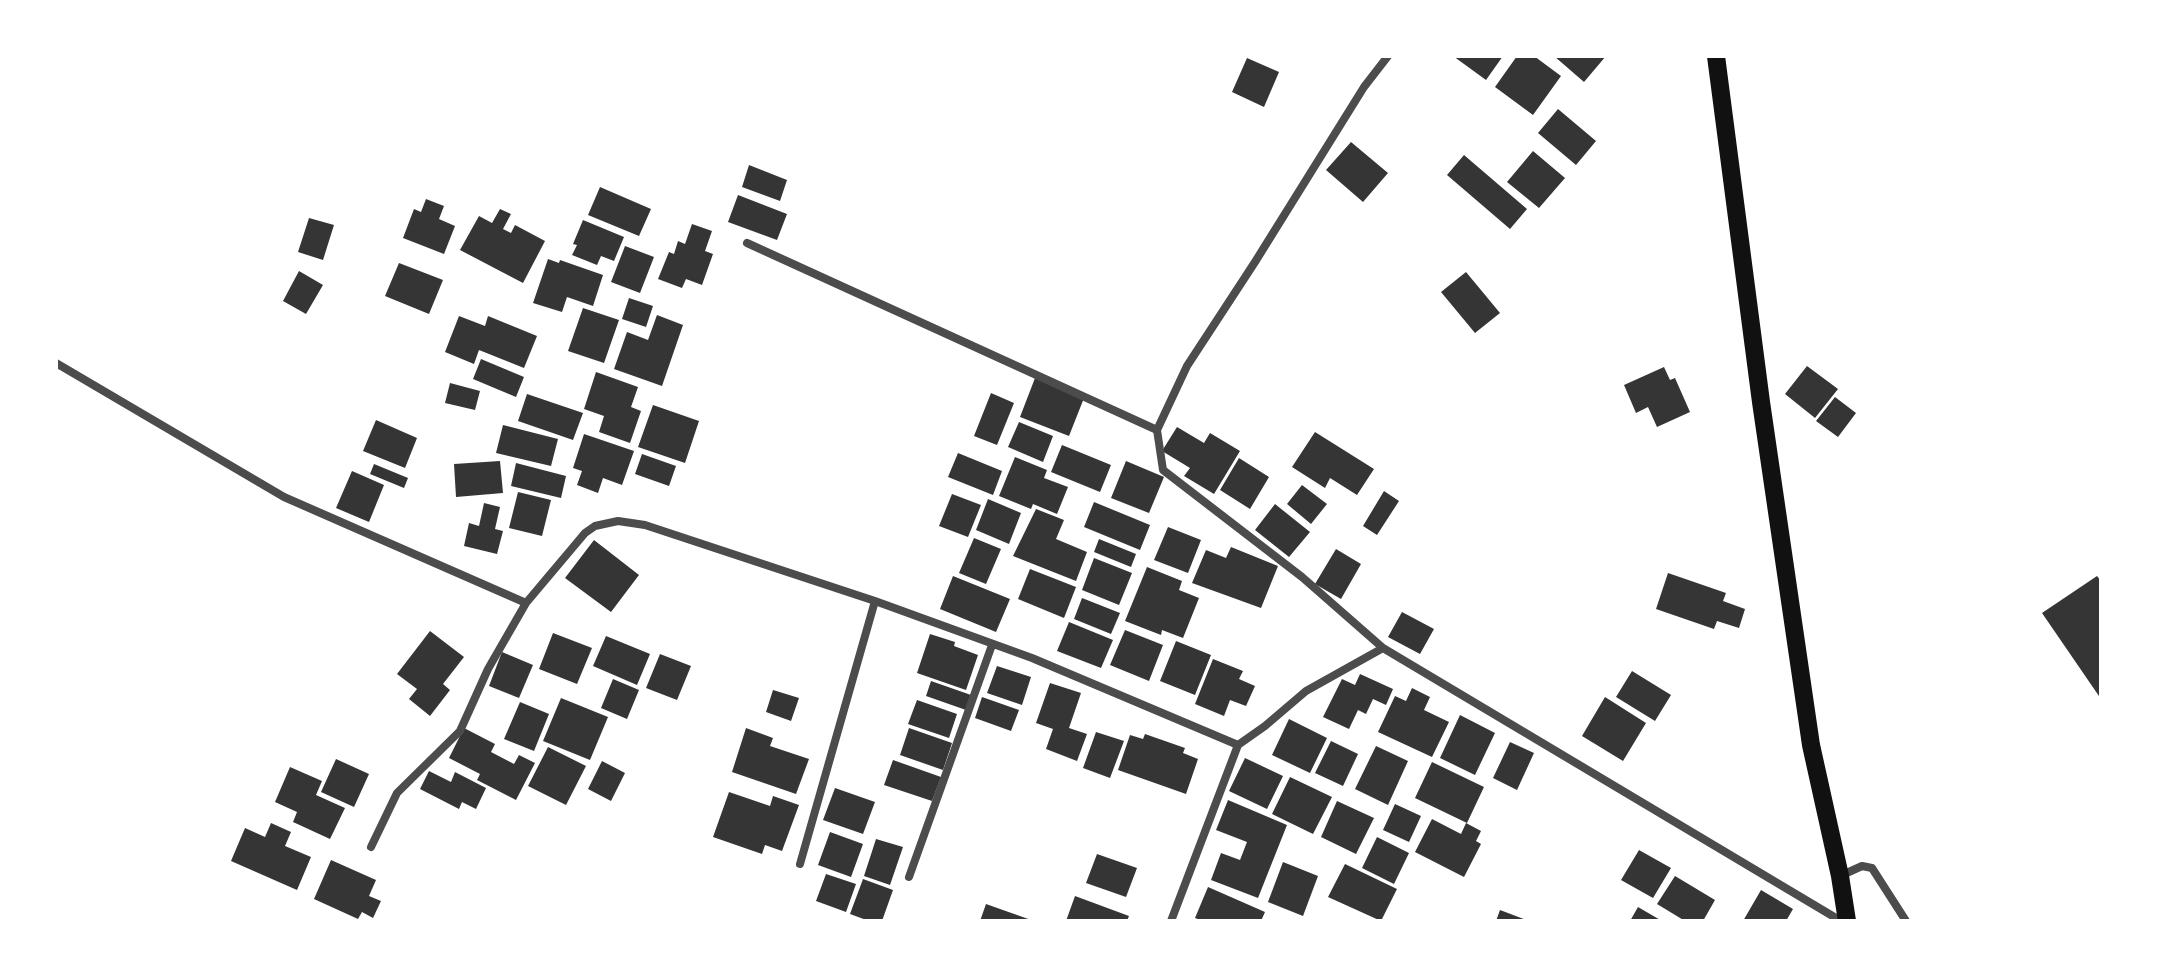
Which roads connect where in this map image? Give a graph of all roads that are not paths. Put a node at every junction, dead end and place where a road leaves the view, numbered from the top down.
1 (1388, 56) edge
2 (1716, 56) edge
3 (747, 243) dead end
4 (56, 363) edge
5 (1157, 430) junction
6 (875, 601) junction
7 (526, 603) junction
8 (992, 645) junction
9 (1383, 648) junction
10 (1238, 745) junction
11 (371, 847) dead end
12 (800, 864) dead end
13 (1840, 876) junction
14 (909, 877) dead end
15 (1171, 921) edge
16 (1841, 921) edge
17 (1847, 921) edge
18 (1906, 921) edge

1 - 5 street
2 - 13 main road
3 - 5 street
4 - 7 street
5 - 9 street
6 - 7 street
6 - 8 street
6 - 12 street
7 - 11 street
8 - 10 street
8 - 14 street
9 - 10 street
9 - 16 street
10 - 15 street
13 - 17 main road
13 - 18 street

